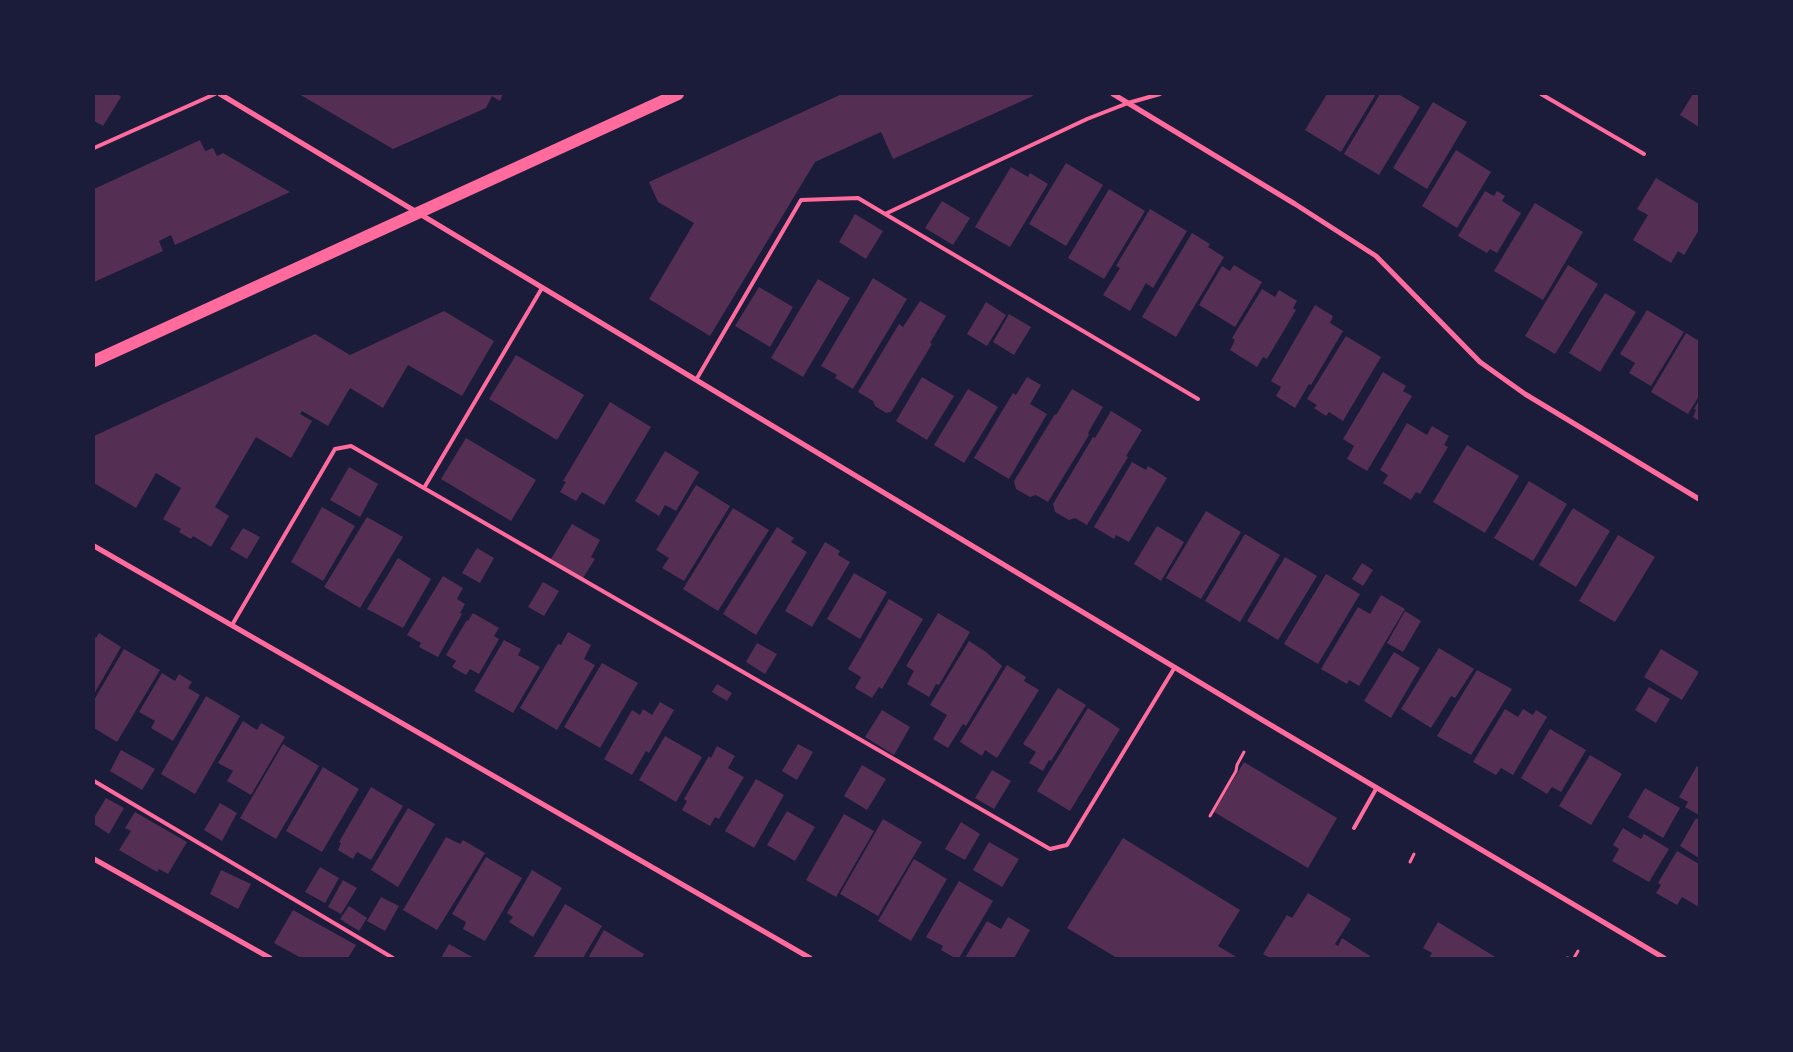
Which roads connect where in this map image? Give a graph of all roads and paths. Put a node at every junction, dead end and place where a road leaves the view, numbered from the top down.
1 (215, 94) edge
2 (220, 94) edge
3 (678, 94) edge
4 (1113, 94) edge
5 (1160, 94) edge
6 (1541, 94) edge
7 (1128, 103) junction
8 (94, 148) edge
9 (1644, 154) dead end
10 (416, 213) junction
11 (885, 214) junction
12 (542, 288) junction
13 (94, 361) edge
14 (696, 380) junction
15 (1198, 399) dead end
16 (424, 488) junction
17 (1699, 498) edge
18 (94, 546) edge
19 (232, 625) junction
20 (1174, 667) junction
21 (1244, 752) dead end
22 (94, 781) edge
23 (1376, 788) junction
24 (1210, 816) dead end
25 (1354, 828) dead end
26 (1414, 854) dead end
27 (94, 858) edge
28 (1410, 862) dead end
29 (1578, 951) dead end
30 (270, 958) edge
31 (394, 958) edge
32 (810, 958) edge
33 (1574, 958) edge
34 (1664, 958) edge

1 - 8 lane
2 - 10 street
3 - 10 main road
4 - 7 street
5 - 7 lane
6 - 9 lane
7 - 11 lane
7 - 17 street
10 - 12 street
10 - 13 main road
11 - 14 lane
11 - 15 lane
12 - 14 street
12 - 16 lane
14 - 20 street
16 - 19 lane
16 - 20 lane
18 - 19 street
19 - 32 street
20 - 23 street
21 - 24 path
22 - 31 lane
23 - 25 lane
23 - 34 street
26 - 28 path
27 - 30 street
29 - 33 path

